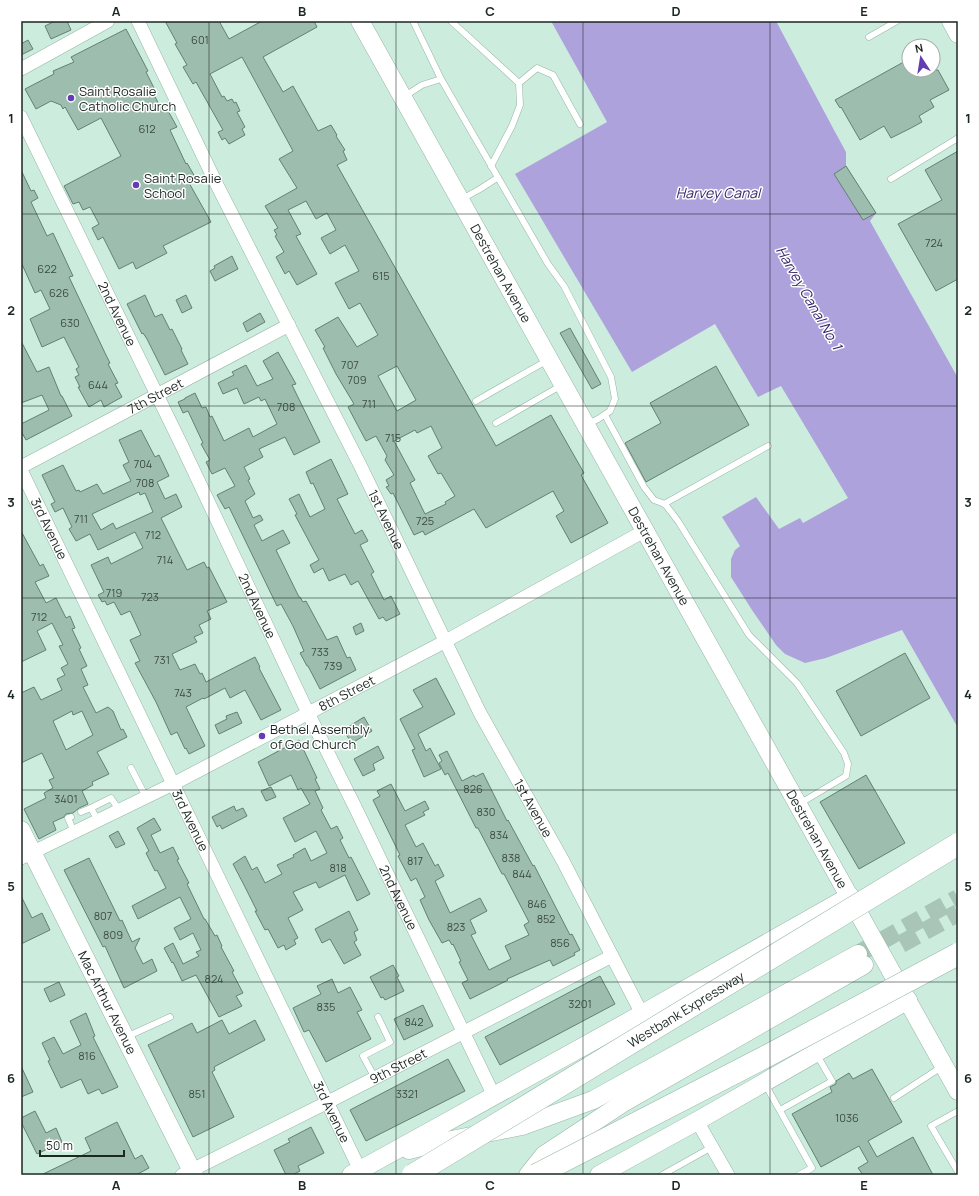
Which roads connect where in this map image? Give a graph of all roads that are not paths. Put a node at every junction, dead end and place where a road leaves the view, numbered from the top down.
1 (108, 21) edge
2 (138, 21) edge
3 (360, 21) edge
4 (413, 21) edge
5 (451, 21) edge
6 (897, 21) edge
7 (950, 21) edge
8 (958, 34) edge
9 (869, 37) dead end
10 (21, 69) edge
11 (441, 79) junction
12 (519, 83) junction
13 (403, 97) junction
14 (21, 117) edge
15 (580, 124) dead end
16 (958, 138) edge
17 (491, 166) junction
18 (497, 178) junction
19 (891, 179) dead end
20 (460, 199) junction
21 (289, 325) junction
22 (550, 360) junction
23 (564, 384) junction
24 (157, 396) junction
25 (476, 401) dead end
26 (605, 415) junction
27 (496, 423) dead end
28 (586, 425) junction
29 (768, 446) dead end
30 (21, 466) edge
31 (21, 470) edge
32 (664, 504) junction
33 (646, 530) junction
34 (444, 642) junction
35 (308, 713) junction
36 (131, 768) dead end
37 (173, 784) junction
38 (146, 798) junction
39 (798, 804) junction
40 (91, 808) junction
41 (119, 810) junction
42 (81, 812) dead end
43 (71, 817) dead end
44 (98, 821) junction
45 (21, 830) edge
46 (74, 832) junction
47 (958, 844) edge
48 (26, 856) edge
49 (850, 896) junction
50 (958, 954) edge
51 (612, 956) junction
52 (908, 1000) junction
53 (642, 1014) junction
54 (170, 1017) dead end
55 (378, 1017) dead end
56 (463, 1032) junction
57 (125, 1037) junction
58 (816, 1053) junction
59 (944, 1066) junction
60 (375, 1078) junction
61 (764, 1083) junction
62 (958, 1090) edge
63 (494, 1096) junction
64 (894, 1098) dead end
65 (328, 1102) junction
66 (780, 1110) junction
67 (958, 1111) edge
68 (697, 1121) junction
69 (712, 1147) junction
70 (384, 1156) junction
71 (958, 1172) edge
72 (189, 1173) edge
73 (360, 1173) edge
74 (603, 1174) edge
75 (413, 1175) edge
76 (528, 1175) edge
77 (536, 1175) edge
78 (662, 1175) edge
79 (728, 1175) edge
80 (799, 1175) edge

1 - 10 street
2 - 21 street, 1st Avenue
3 - 13 main road, Destrehan Avenue
4 - 11 lane
5 - 12 lane
6 - 9 lane
7 - 8 main road
11 - 13 lane
11 - 17 lane
12 - 15 lane
12 - 17 lane
13 - 20 main road, Destrehan Avenue
14 - 24 street, 2nd Avenue
16 - 19 lane
17 - 18 lane
18 - 20 lane
18 - 26 lane
20 - 22 main road, Destrehan Avenue
21 - 24 street, 7th Street
21 - 34 street, 1st Avenue
22 - 23 main road, Destrehan Avenue
22 - 25 lane
23 - 27 lane
23 - 28 main road, Destrehan Avenue
24 - 30 street, 7th Street
24 - 35 street, 2nd Avenue
26 - 28 lane
26 - 32 lane
28 - 33 main road, Destrehan Avenue
29 - 32 lane
31 - 37 street, 3rd Avenue
32 - 39 lane
33 - 34 street, 8th Street
33 - 39 main road, Destrehan Avenue
34 - 35 street, 8th Street
34 - 51 street, 1st Avenue
35 - 37 street, 8th Street
35 - 56 street, 2nd Avenue
36 - 38 lane
37 - 38 street, 8th Street
37 - 65 street, 3rd Avenue
38 - 41 street, 8th Street
39 - 49 main road, Destrehan Avenue
40 - 41 lane
40 - 42 lane
40 - 44 lane
41 - 44 street, 8th Street
43 - 46 lane
44 - 46 street, 8th Street
45 - 48 main road, Mac Arthur Avenue
46 - 48 street, 8th Street
47 - 75 highway, Westbank Expressway, bridge
48 - 57 main road, Mac Arthur Avenue
49 - 52 main road, Destrehan Avenue
49 - 53 main road, Westbank Expressway
50 - 77 highway, bridge
51 - 53 street, 1st Avenue
51 - 56 street, 9th Street
52 - 58 main road
52 - 59 main road, Destrehan Avenue
53 - 63 main road, Westbank Expressway
54 - 57 lane
55 - 60 lane
56 - 60 street, 9th Street
56 - 63 street, 2nd Avenue
57 - 72 main road, Mac Arthur Avenue
58 - 61 main road
58 - 66 lane
59 - 62 main road, Destrehan Avenue
59 - 64 lane
60 - 65 street, 9th Street
61 - 66 lane
61 - 68 main road
63 - 70 main road, Westbank Expressway
65 - 72 street, 9th Street
65 - 73 street, 3rd Avenue
66 - 80 lane
67 - 71 lane
68 - 69 street
68 - 74 main road
69 - 78 lane
69 - 79 street
70 - 73 main road
70 - 76 main road

